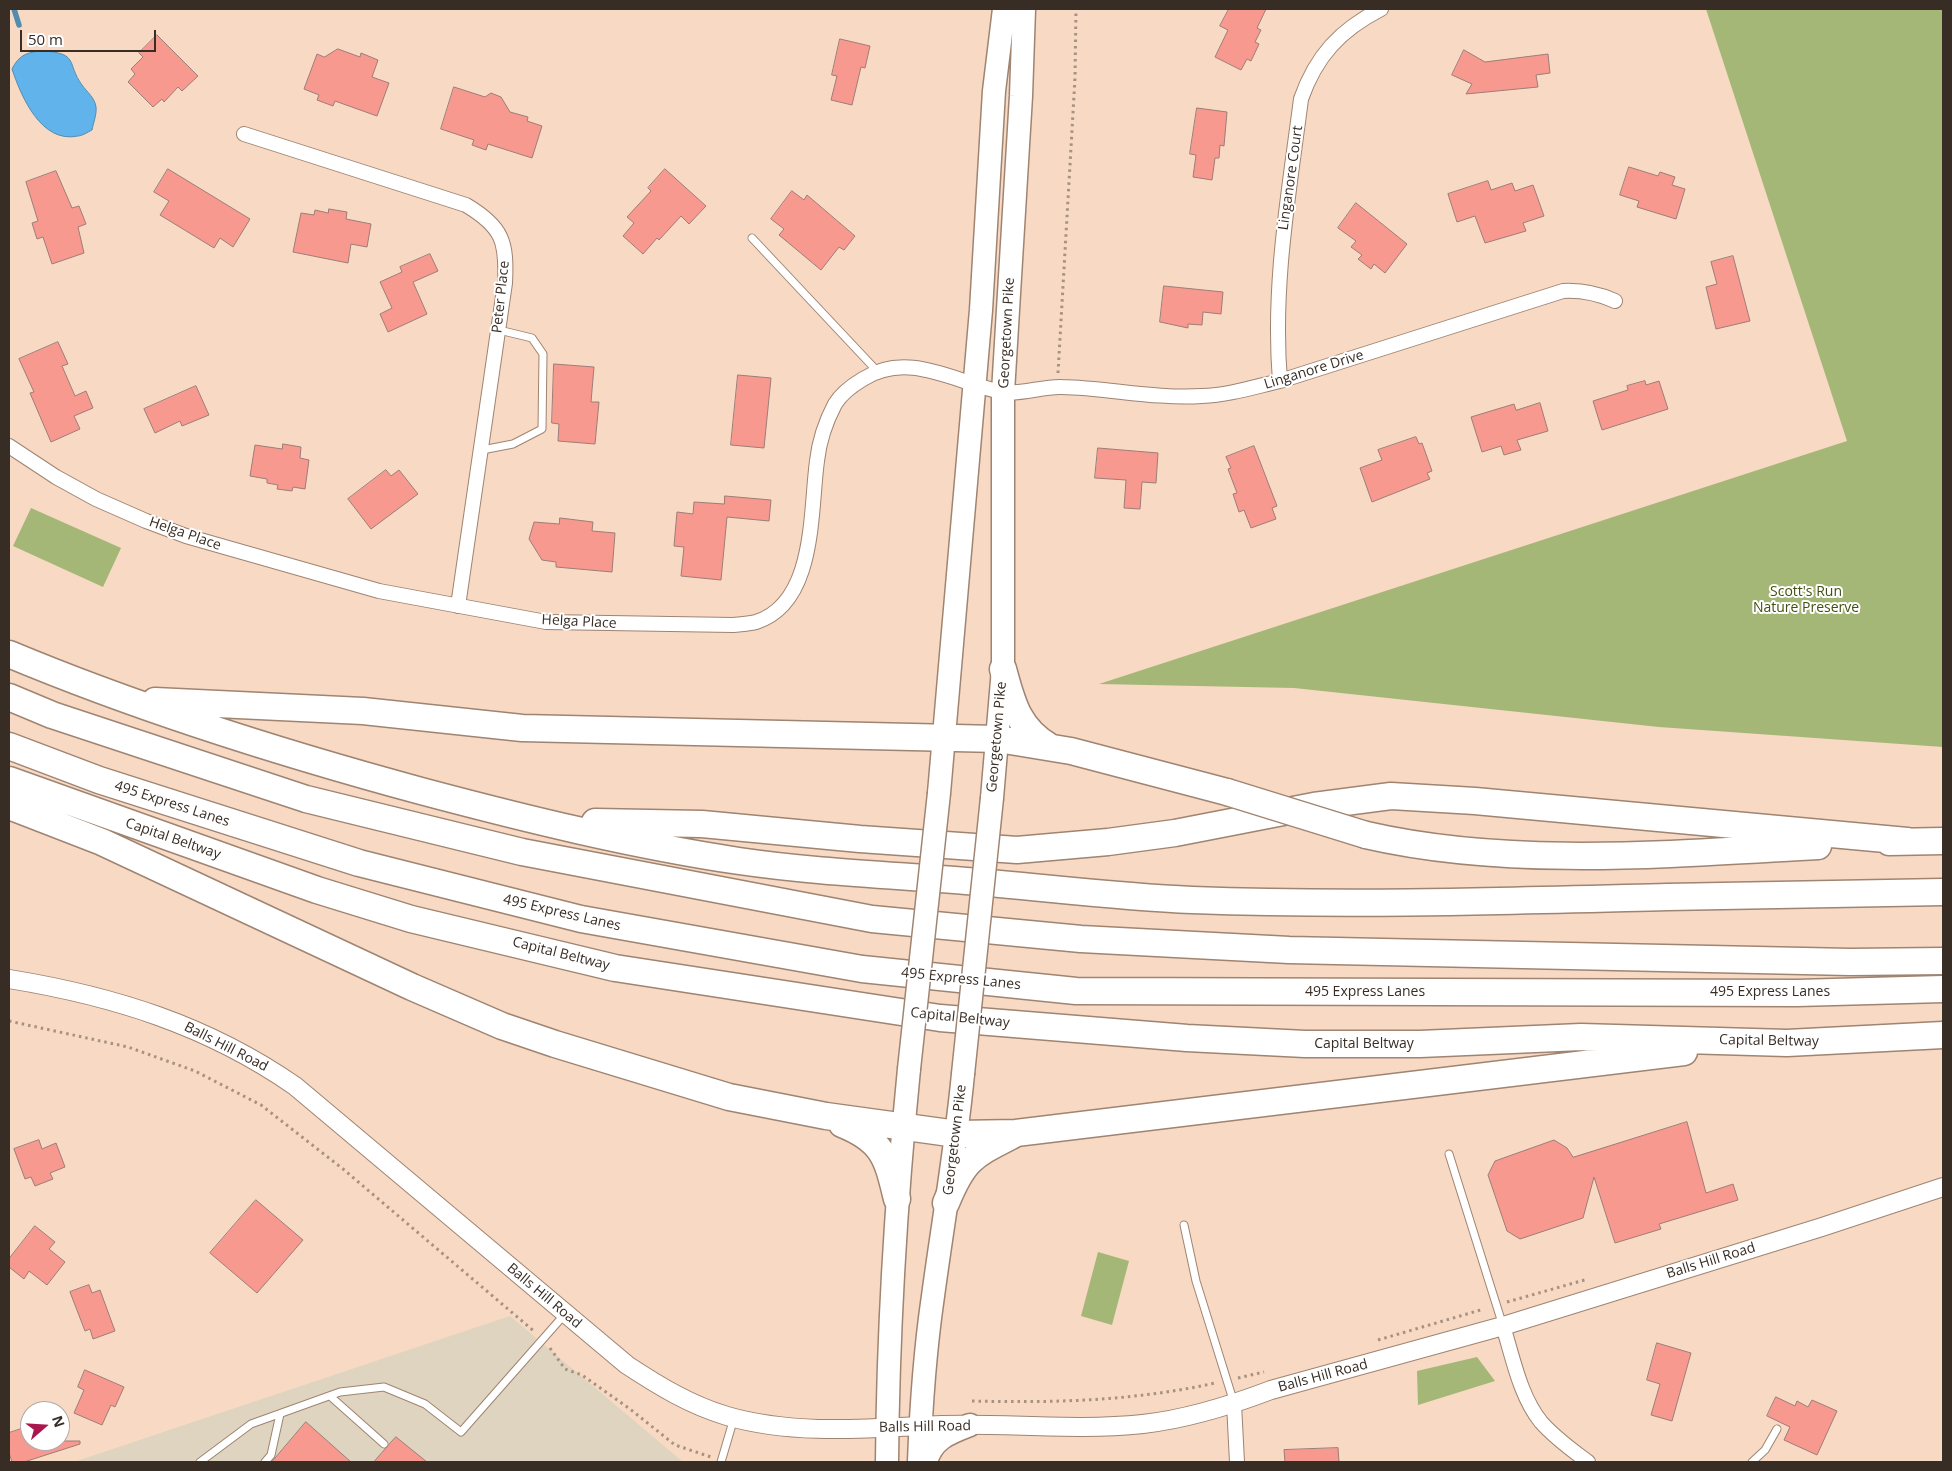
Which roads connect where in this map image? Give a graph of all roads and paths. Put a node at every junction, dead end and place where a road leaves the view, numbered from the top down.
1 (1004, 9) edge
2 (1024, 9) edge
3 (1076, 9) edge
4 (1381, 9) edge
5 (244, 134) dead end
6 (752, 238) dead end
7 (1615, 301) dead end
8 (498, 330) junction
9 (878, 373) junction
10 (1280, 380) junction
11 (974, 383) junction
12 (1057, 387) junction
13 (1003, 392) junction
14 (9, 446) edge
15 (482, 450) junction
16 (458, 606) junction
17 (9, 654) edge
18 (1003, 669) junction
19 (65, 677) junction
20 (9, 697) edge
21 (943, 738) junction
22 (998, 739) junction
23 (9, 746) edge
24 (1052, 748) junction
25 (9, 780) edge
26 (9, 806) edge
27 (532, 820) junction
28 (1907, 841) junction
29 (1943, 842) edge
30 (1943, 892) edge
31 (1943, 960) edge
32 (9, 979) edge
33 (1943, 989) edge
34 (9, 1022) edge
35 (1943, 1035) edge
36 (1787, 1044) junction
37 (826, 1116) junction
38 (904, 1127) junction
39 (1016, 1133) junction
40 (957, 1134) junction
41 (1449, 1154) dead end
42 (1943, 1187) edge
43 (897, 1199) junction
44 (946, 1203) junction
45 (1184, 1225) dead end
46 (1590, 1279) dead end
47 (1496, 1305) junction
48 (565, 1313) junction
49 (1503, 1326) junction
50 (542, 1340) junction
51 (1374, 1341) dead end
52 (1271, 1371) dead end
53 (1227, 1380) junction
54 (330, 1396) junction
55 (972, 1401) dead end
56 (1234, 1404) junction
57 (280, 1414) junction
58 (734, 1418) junction
59 (970, 1425) junction
60 (921, 1427) junction
61 (887, 1428) junction
62 (1777, 1428) dead end
63 (384, 1444) dead end
64 (721, 1461) edge
65 (200, 1462) edge
66 (265, 1462) edge
67 (887, 1462) edge
68 (919, 1462) edge
69 (926, 1462) edge
70 (1237, 1462) edge
71 (1588, 1462) edge
72 (1752, 1462) edge

1 - 11 main road, Georgetown Pike
2 - 13 main road, Georgetown Pike
3 - 12 path
4 - 10 street, Linganore Court
5 - 8 street, Peter Place
6 - 9 lane
7 - 10 street, Linganore Drive
8 - 15 street, Peter Place
8 - 15 lane
9 - 11 street, Helga Place
9 - 16 street, Helga Place
10 - 12 street, Linganore Drive
11 - 13 street, Helga Place
11 - 21 main road, Georgetown Pike
12 - 13 street, Linganore Drive
13 - 18 main road, Georgetown Pike
14 - 16 street, Helga Place
15 - 16 street, Peter Place
17 - 19 highway
18 - 22 main road, Georgetown Pike
18 - 24 highway
19 - 21 highway
19 - 27 highway
20 - 31 highway
21 - 22 highway
21 - 38 main road, Georgetown Pike, bridge
22 - 24 highway
22 - 40 main road, Georgetown Pike, bridge
23 - 33 highway, 495 Express Lanes
24 - 28 highway, bridge
25 - 36 highway, Capital Beltway
26 - 37 highway
27 - 28 highway
27 - 30 highway
28 - 29 highway
32 - 48 street, Balls Hill Road
34 - 50 path
35 - 36 highway, Capital Beltway
36 - 39 highway
37 - 38 highway
37 - 43 highway
38 - 40 highway
38 - 43 main road, Georgetown Pike
39 - 40 highway
39 - 44 highway
40 - 44 main road, Georgetown Pike
41 - 47 lane
42 - 49 street, Balls Hill Road
43 - 61 main road, Georgetown Pike
44 - 60 main road, Georgetown Pike
45 - 53 lane
46 - 47 path
47 - 49 lane
47 - 51 path
48 - 50 lane
48 - 58 street, Balls Hill Road
49 - 56 street, Balls Hill Road
49 - 71 street
50 - 54 lane
50 - 64 path
52 - 53 path
53 - 55 path
53 - 56 lane
54 - 57 lane
54 - 63 lane
56 - 59 street, Balls Hill Road
56 - 70 street
57 - 65 lane
57 - 66 lane
58 - 61 street, Balls Hill Road
58 - 64 lane
59 - 60 street, Balls Hill Road
59 - 69 main road
60 - 61 street, Balls Hill Road
60 - 68 main road, Georgetown Pike
61 - 67 main road, Georgetown Pike
62 - 72 lane

